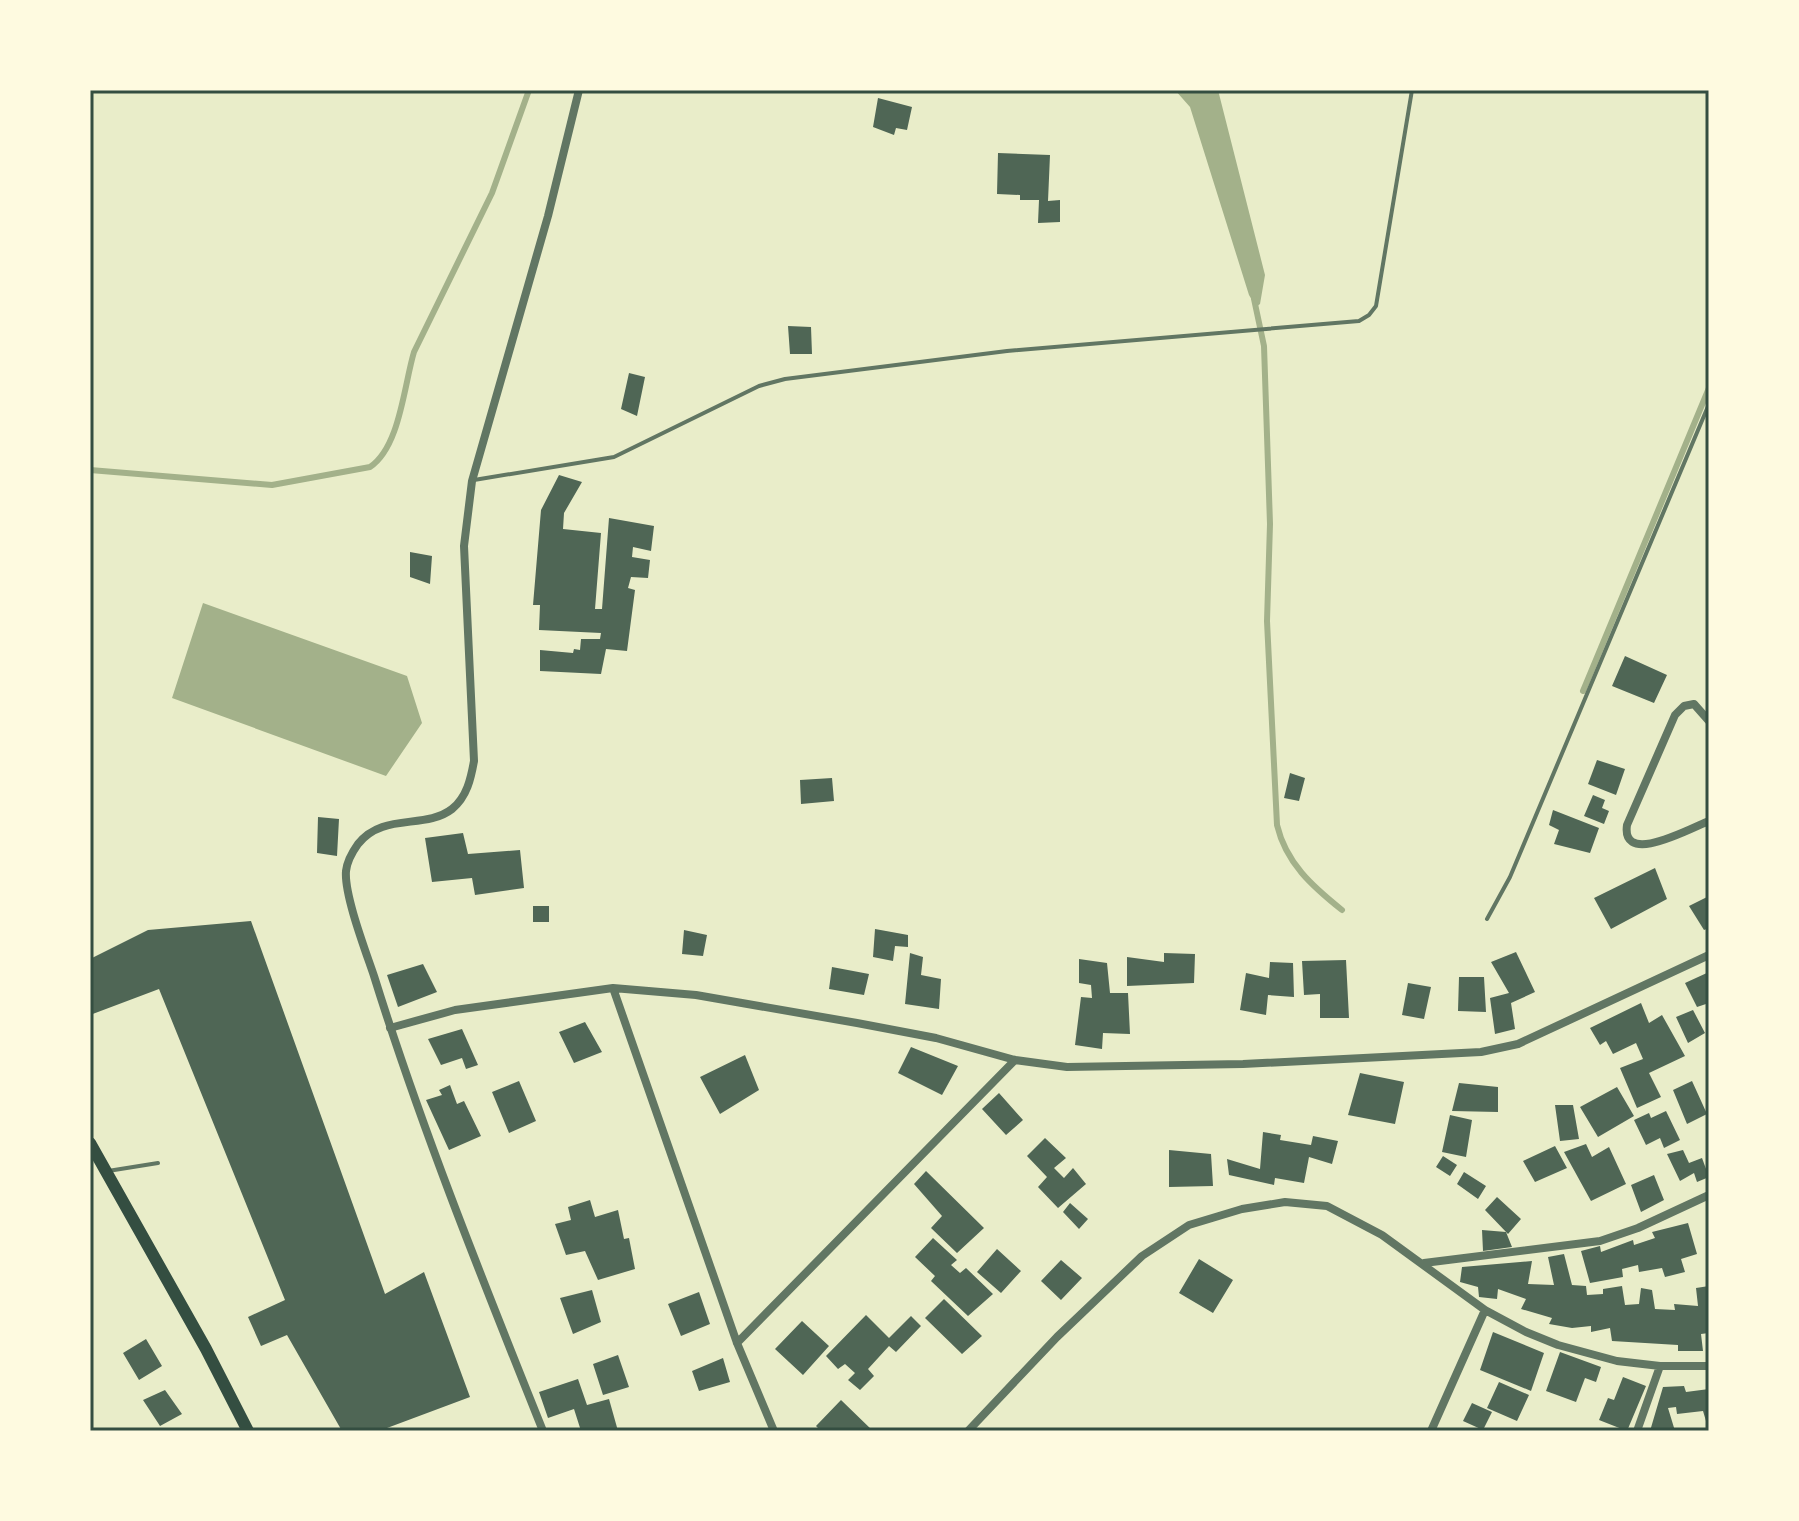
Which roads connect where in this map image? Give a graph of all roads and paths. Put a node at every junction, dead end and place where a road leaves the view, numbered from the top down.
1 (579, 90) edge
2 (1412, 90) edge
3 (1709, 404) edge
4 (472, 481) junction
5 (1709, 721) edge
6 (1709, 821) edge
7 (1487, 919) dead end
8 (1709, 955) edge
9 (613, 988) junction
10 (390, 1028) junction
11 (1015, 1060) junction
12 (90, 1143) edge
13 (158, 1163) dead end
14 (106, 1171) junction
15 (1709, 1195) edge
16 (1424, 1263) junction
17 (1485, 1310) junction
18 (737, 1343) junction
19 (1660, 1366) junction
20 (1709, 1366) edge
21 (248, 1431) edge
22 (543, 1431) edge
23 (774, 1431) edge
24 (968, 1431) edge
25 (1431, 1431) edge
26 (1637, 1431) edge

1 - 4 street
2 - 4 lane
3 - 7 lane
4 - 10 street
5 - 6 street
8 - 11 street
9 - 10 street
9 - 11 street
9 - 18 street
10 - 22 street
11 - 18 street
12 - 14 main road
13 - 14 lane
14 - 21 main road
15 - 16 street
16 - 17 street
16 - 24 street
17 - 19 street
17 - 25 street
18 - 23 street
19 - 20 street
19 - 26 street

